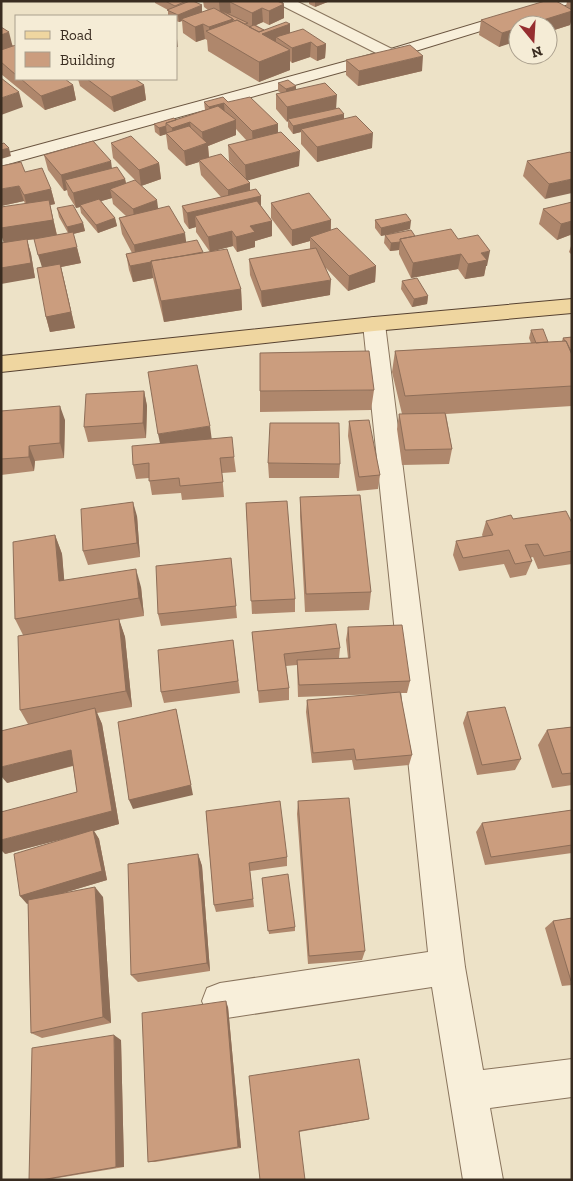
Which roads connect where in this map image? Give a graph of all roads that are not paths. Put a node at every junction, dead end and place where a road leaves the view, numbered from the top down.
1 (284, 1) edge
2 (566, 1) edge
3 (390, 54) junction
4 (1, 160) edge
5 (572, 306) edge
6 (374, 324) junction
7 (1, 364) edge
8 (447, 967) junction
9 (220, 1001) edge
10 (572, 1078) edge
11 (469, 1091) junction
12 (483, 1180) edge

1 - 3 street
2 - 3 street
3 - 4 street
5 - 6 main road
6 - 7 main road
6 - 8 street
8 - 9 street
8 - 11 street
10 - 11 street
11 - 12 street

